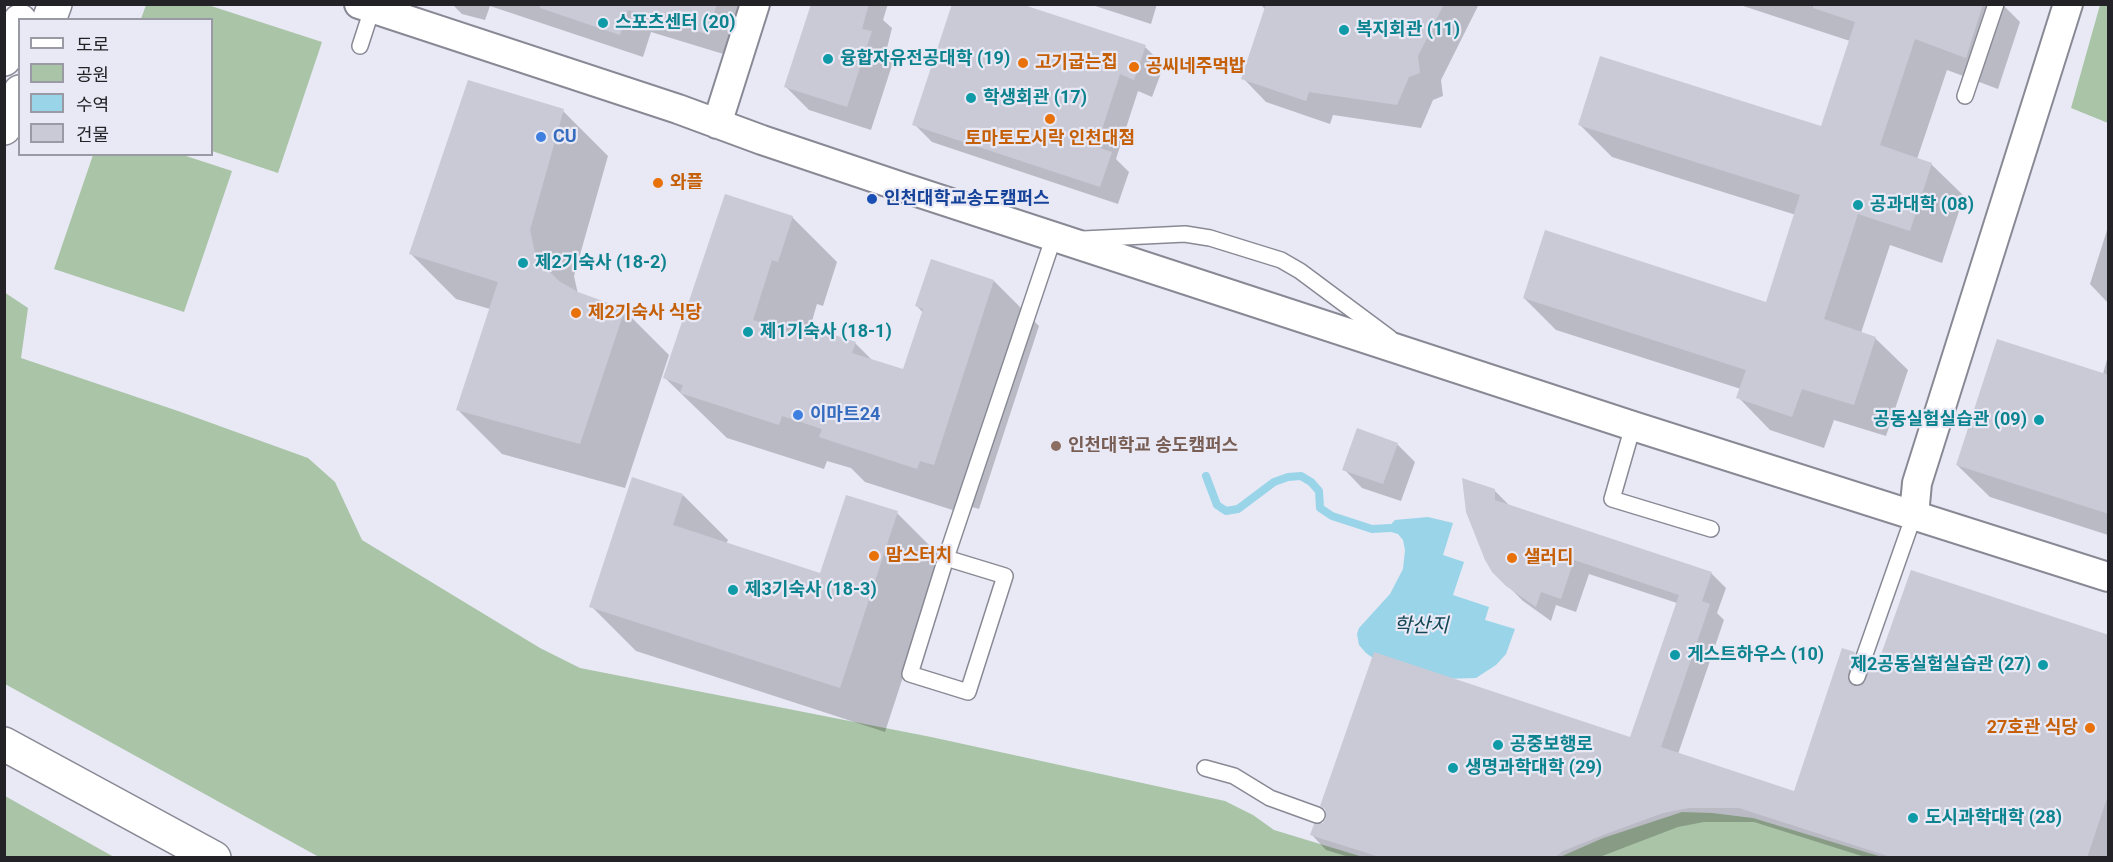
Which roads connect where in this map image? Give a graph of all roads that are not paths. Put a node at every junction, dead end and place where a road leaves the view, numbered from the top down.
1 (755, 4) edge
2 (1996, 4) edge
3 (2068, 4) edge
4 (365, 7) edge
5 (401, 11) edge
6 (18, 25) edge
7 (360, 46) dead end
8 (4, 59) edge
9 (18, 96) edge
10 (1965, 96) dead end
11 (717, 124) junction
12 (4, 128) edge
13 (1059, 238) junction
14 (1408, 352) junction
15 (1633, 426) junction
16 (1914, 515) junction
17 (1711, 529) dead end
18 (946, 558) junction
19 (2109, 577) edge
20 (1857, 677) dead end
21 (4, 744) edge
22 (1204, 768) dead end
23 (1317, 815) dead end
24 (214, 858) edge

1 - 11 street
2 - 10 lane
3 - 16 street
4 - 5 street
4 - 7 lane
5 - 11 street
6 - 8 street
9 - 12 street
11 - 13 street
13 - 14 street
13 - 14 lane
13 - 18 lane
14 - 15 street
15 - 16 street
15 - 17 lane
16 - 19 street
16 - 20 lane
18 - 18 lane
21 - 24 street
22 - 23 lane

